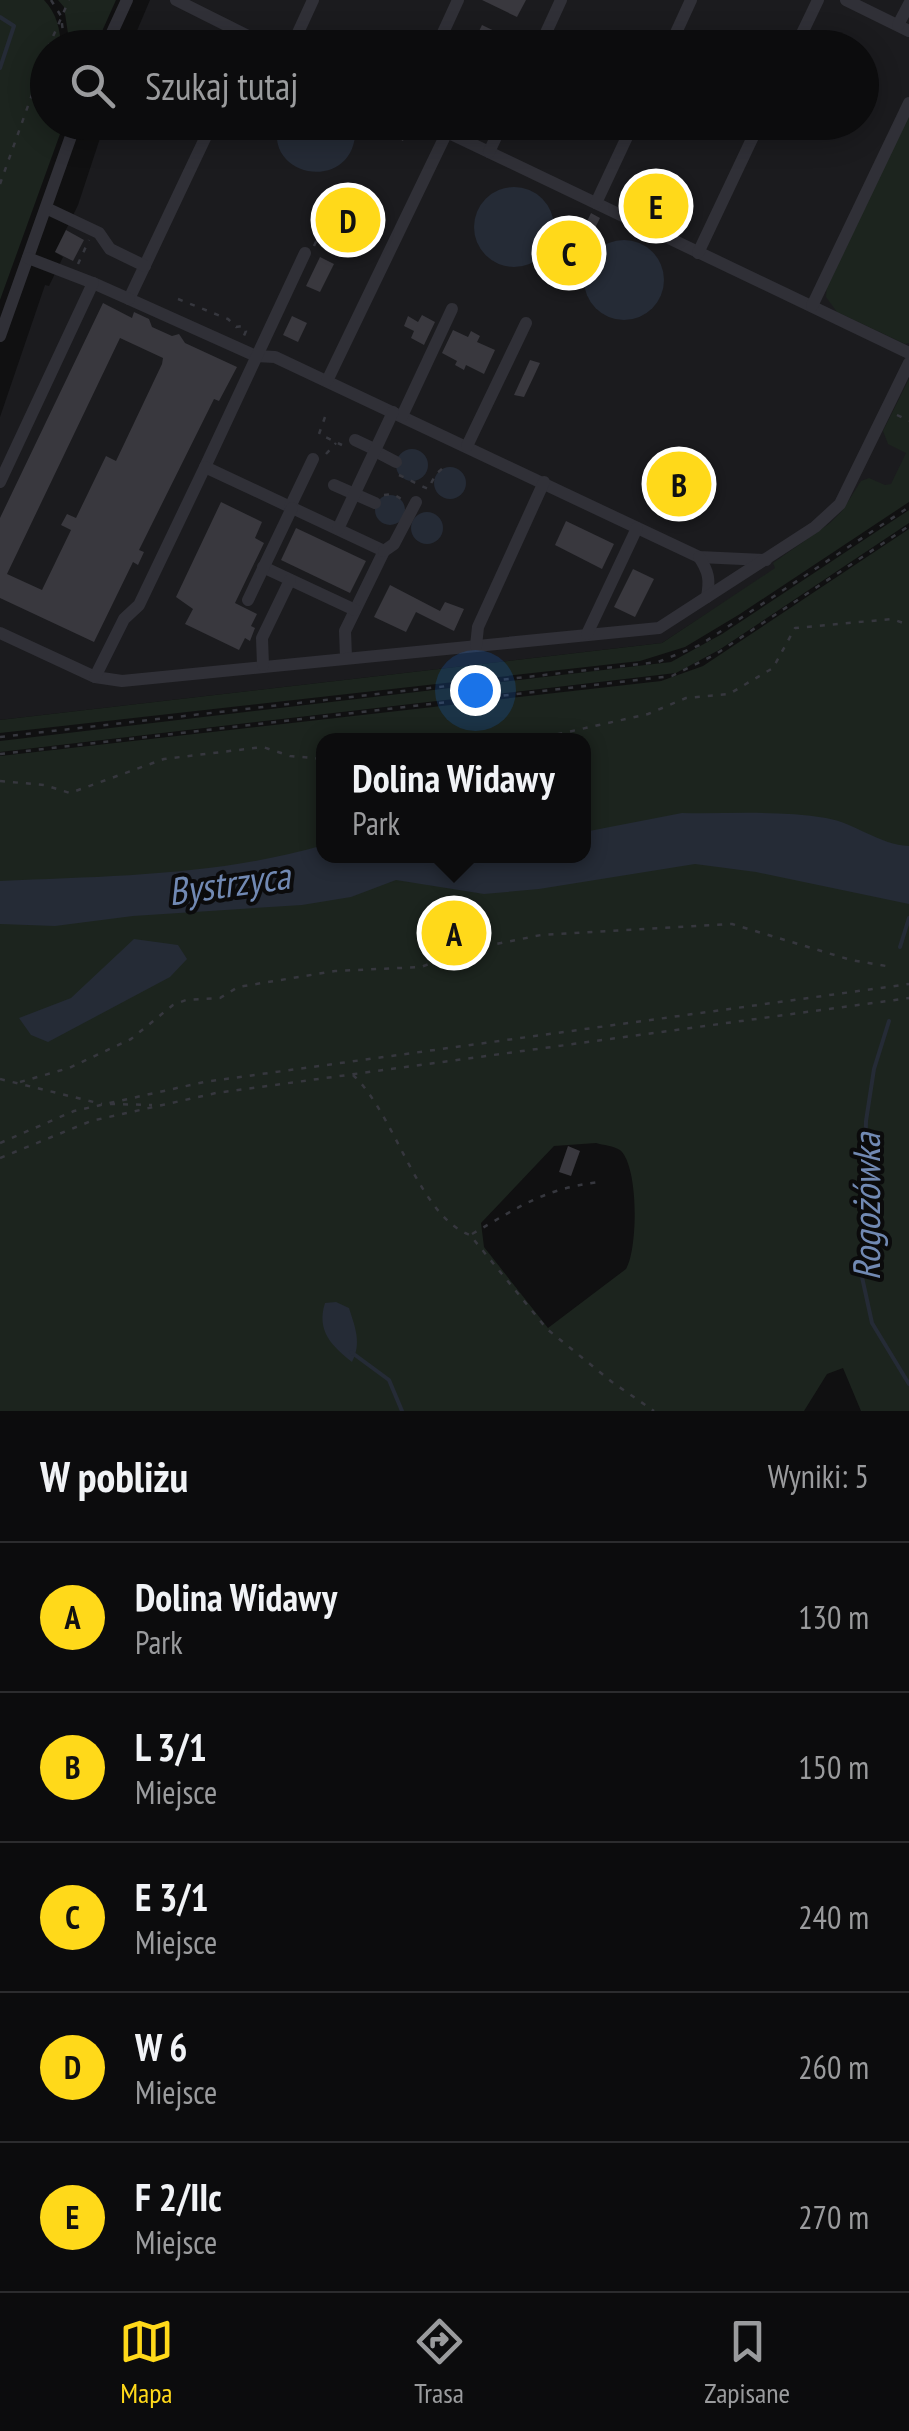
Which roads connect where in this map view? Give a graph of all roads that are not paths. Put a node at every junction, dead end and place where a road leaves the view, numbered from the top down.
1 (127, 0) edge
2 (176, 0) edge
3 (313, 0) edge
4 (458, 0) edge
5 (561, 0) edge
6 (691, 0) edge
7 (818, 0) edge
8 (846, 0) edge
9 (909, 4) edge
10 (904, 28) edge
11 (113, 30) edge
12 (229, 30) edge
13 (299, 30) edge
14 (444, 30) edge
15 (547, 30) edge
16 (677, 30) edge
17 (804, 30) edge
18 (909, 103) edge
19 (70, 140) edge
20 (204, 140) edge
21 (443, 140) edge
22 (464, 140) edge
23 (495, 140) edge
24 (626, 140) edge
25 (751, 140) edge
26 (489, 152) junction
27 (596, 203) junction
28 (46, 208) junction
29 (306, 253) road end
30 (698, 253) junction
31 (28, 258) junction
32 (144, 266) junction
33 (93, 283) junction
34 (129, 299) junction
35 (812, 306) junction
36 (452, 309) dead end
37 (526, 323) dead end
38 (0, 336) edge
39 (909, 352) edge
40 (256, 356) junction
41 (909, 363) edge
42 (327, 381) junction
43 (397, 414) junction
44 (355, 440) road end
45 (467, 446) junction
46 (375, 450) junction
47 (319, 458) road end
48 (396, 462) road end
49 (206, 467) junction
50 (0, 482) edge
51 (544, 482) junction
52 (334, 485) dead end
53 (355, 494) junction
54 (416, 502) dead end
55 (374, 503) dead end
56 (291, 507) junction
57 (637, 528) junction
58 (338, 529) junction
59 (384, 551) junction
60 (699, 558) junction
61 (766, 560) junction
62 (264, 567) junction
63 (290, 580) junction
64 (707, 598) junction
65 (248, 600) dead end
66 (355, 610) junction
67 (0, 633) edge
68 (587, 634) junction
69 (476, 646) junction
70 (346, 657) junction
71 (263, 665) junction
72 (95, 677) junction

1 - 11 street
2 - 12 street
3 - 13 street
4 - 14 street
5 - 15 street
6 - 16 street
7 - 17 street
8 - 10 street
9 - 10 street
18 - 35 street
19 - 28 street
20 - 32 street
21 - 42 street
22 - 26 street
23 - 26 street
24 - 27 street
25 - 30 street
26 - 27 street
27 - 30 street
28 - 31 street
28 - 32 street
29 - 40 street
30 - 35 street
31 - 33 street
31 - 38 street
32 - 34 street
33 - 34 street
33 - 50 street
34 - 40 street
35 - 39 street
36 - 43 street
37 - 45 street
40 - 42 street
40 - 49 street
41 - 61 street
42 - 43 street
43 - 45 street
43 - 46 street
44 - 46 street
45 - 51 street
46 - 48 street
46 - 53 street
47 - 56 street
49 - 56 street
49 - 72 street
51 - 57 street
51 - 69 street
52 - 53 street
53 - 55 street
53 - 58 street
54 - 59 street
56 - 58 street
56 - 62 street
57 - 60 street
57 - 68 street
58 - 59 street
59 - 66 street
60 - 61 street
60 - 64 street
61 - 64 street
62 - 63 street
62 - 65 street
63 - 66 street
63 - 71 street
64 - 68 street
66 - 70 street
67 - 72 street
68 - 69 street
69 - 70 street
70 - 71 street
71 - 72 street

